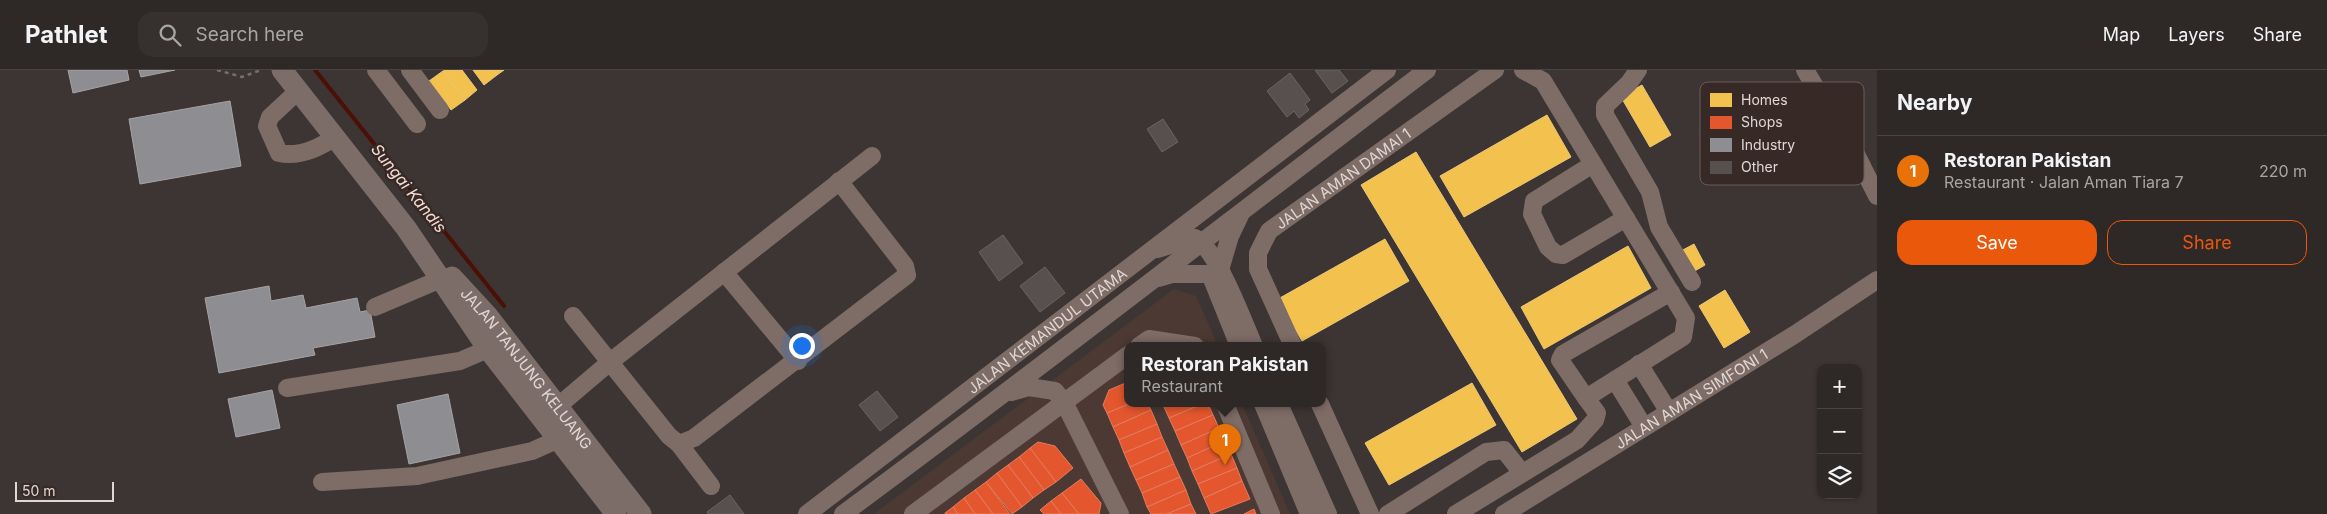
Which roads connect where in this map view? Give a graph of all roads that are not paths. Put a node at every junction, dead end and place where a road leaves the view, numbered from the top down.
1 (282, 70) edge
2 (405, 70) edge
3 (410, 70) edge
4 (1386, 70) edge
5 (1427, 70) edge
6 (1495, 70) edge
7 (1523, 70) edge
8 (1638, 70) edge
9 (1805, 70) edge
10 (1366, 76) edge
11 (381, 77) edge
12 (1812, 82) edge
13 (298, 91) junction
14 (440, 110) dead end
15 (417, 124) dead end
16 (335, 137) junction
17 (872, 156) dead end
18 (1593, 164) junction
19 (1864, 170) edge
20 (839, 181) junction
21 (1877, 196) edge
22 (1217, 198) junction
23 (1242, 211) junction
24 (1626, 218) junction
25 (406, 228) junction
26 (1198, 242) junction
27 (1147, 252) junction
28 (724, 272) junction
29 (1215, 272) junction
30 (440, 279) junction
31 (1150, 280) junction
32 (1877, 280) edge
33 (1692, 282) dead end
34 (1671, 292) junction
35 (1877, 293) edge
36 (375, 307) dead end
37 (573, 316) dead end
38 (1145, 342) edge
39 (1169, 342) edge
40 (1238, 342) edge
41 (1252, 342) edge
42 (1291, 342) edge
43 (488, 349) junction
44 (1124, 358) edge
45 (798, 361) junction
46 (610, 362) junction
47 (1639, 364) junction
48 (1615, 380) junction
49 (287, 388) dead end
50 (1007, 394) junction
51 (1586, 398) junction
52 (1065, 404) junction
53 (557, 407) junction
54 (1226, 407) edge
55 (1264, 407) edge
56 (1281, 407) edge
57 (1321, 407) edge
58 (1669, 412) junction
59 (1644, 427) junction
60 (559, 439) junction
61 (1577, 440) junction
62 (680, 444) junction
63 (1590, 460) junction
64 (1522, 473) junction
65 (322, 482) dead end
66 (711, 486) dead end
67 (616, 514) edge
68 (641, 514) edge
69 (807, 514) edge
70 (844, 514) edge
71 (913, 514) edge
72 (1120, 514) edge
73 (1271, 514) edge
74 (1309, 514) edge
75 (1328, 514) edge
76 (1370, 514) edge
77 (1388, 514) edge
78 (1456, 514) edge
79 (1504, 514) edge
80 (1524, 514) edge

1 - 13 main road, JALAN TANJUNG KELUANG
2 - 11 street
3 - 14 street
4 - 10 street
5 - 23 street, JALAN KEMANDUL UTAMA
6 - 42 street, JALAN AMAN DAMAI 1
7 - 18 street
8 - 33 street
9 - 12 street
10 - 22 street
11 - 15 street
13 - 16 main road, JALAN TANJUNG KELUANG
13 - 16 street
16 - 25 main road, JALAN TANJUNG KELUANG
17 - 20 street
18 - 24 street
18 - 24 street
19 - 21 street
20 - 28 street
20 - 45 street
22 - 26 street
22 - 27 street
23 - 26 street, JALAN KEMANDUL UTAMA
23 - 29 street
24 - 34 street
25 - 30 main road, JALAN TANJUNG KELUANG
25 - 53 main road, JALAN TANJUNG KELUANG
26 - 27 street, JALAN KEMANDUL UTAMA
26 - 29 street
26 - 31 street, JALAN KEMANDUL UTAMA
27 - 69 street, JALAN KEMANDUL UTAMA
28 - 45 street
28 - 46 street
29 - 31 street
29 - 40 street
29 - 41 street
30 - 36 street
30 - 43 main road, JALAN TANJUNG KELUANG
31 - 50 street, JALAN KEMANDUL UTAMA
32 - 58 street, JALAN AMAN SIMFONI 1
34 - 47 street
34 - 51 street
35 - 80 street, JALAN AMAN SIMFONI 1
37 - 46 street
38 - 39 street
43 - 49 street
43 - 60 main road, JALAN TANJUNG KELUANG
44 - 52 street
45 - 62 street
46 - 53 street
46 - 62 street
47 - 48 street
47 - 58 street
48 - 51 street
48 - 59 street
50 - 52 street
50 - 70 street, JALAN KEMANDUL UTAMA
51 - 61 street
52 - 71 street
52 - 72 street
53 - 68 main road, JALAN TANJUNG KELUANG
54 - 73 street
55 - 74 street
56 - 75 street
57 - 76 street
58 - 59 street, JALAN AMAN SIMFONI 1
59 - 63 street, JALAN AMAN SIMFONI 1
60 - 65 street
60 - 67 main road, JALAN TANJUNG KELUANG
61 - 63 street
61 - 64 street
62 - 66 street
63 - 79 street, JALAN AMAN SIMFONI 1
64 - 77 street
64 - 78 street

